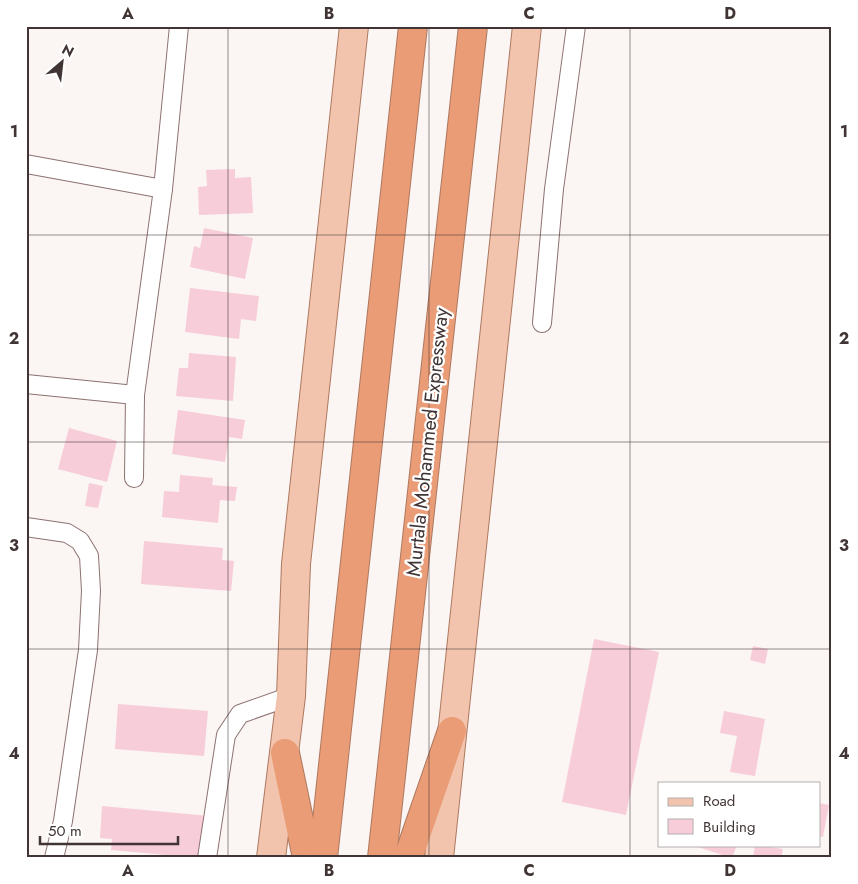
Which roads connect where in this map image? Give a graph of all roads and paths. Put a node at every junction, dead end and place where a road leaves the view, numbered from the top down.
1 (180, 26) edge
2 (354, 26) edge
3 (413, 26) edge
4 (473, 26) edge
5 (527, 26) edge
6 (576, 26) edge
7 (26, 164) edge
8 (163, 189) junction
9 (542, 324) dead end
10 (26, 384) edge
11 (135, 395) junction
12 (134, 478) dead end
13 (26, 527) edge
14 (291, 696) junction
15 (452, 731) junction
16 (285, 753) junction
17 (54, 858) edge
18 (207, 858) edge
19 (271, 858) edge
20 (307, 858) edge
21 (323, 858) edge
22 (382, 858) edge
23 (408, 858) edge
24 (439, 858) edge

1 - 8 street
2 - 14 main road
3 - 21 highway
4 - 22 highway, Murtala Mohammed Expressway
5 - 15 main road
6 - 9 street
7 - 8 street
8 - 11 street
10 - 11 street
11 - 12 street
13 - 17 street
14 - 16 main road
14 - 18 street
15 - 23 highway
15 - 24 main road
16 - 19 main road
16 - 20 highway

